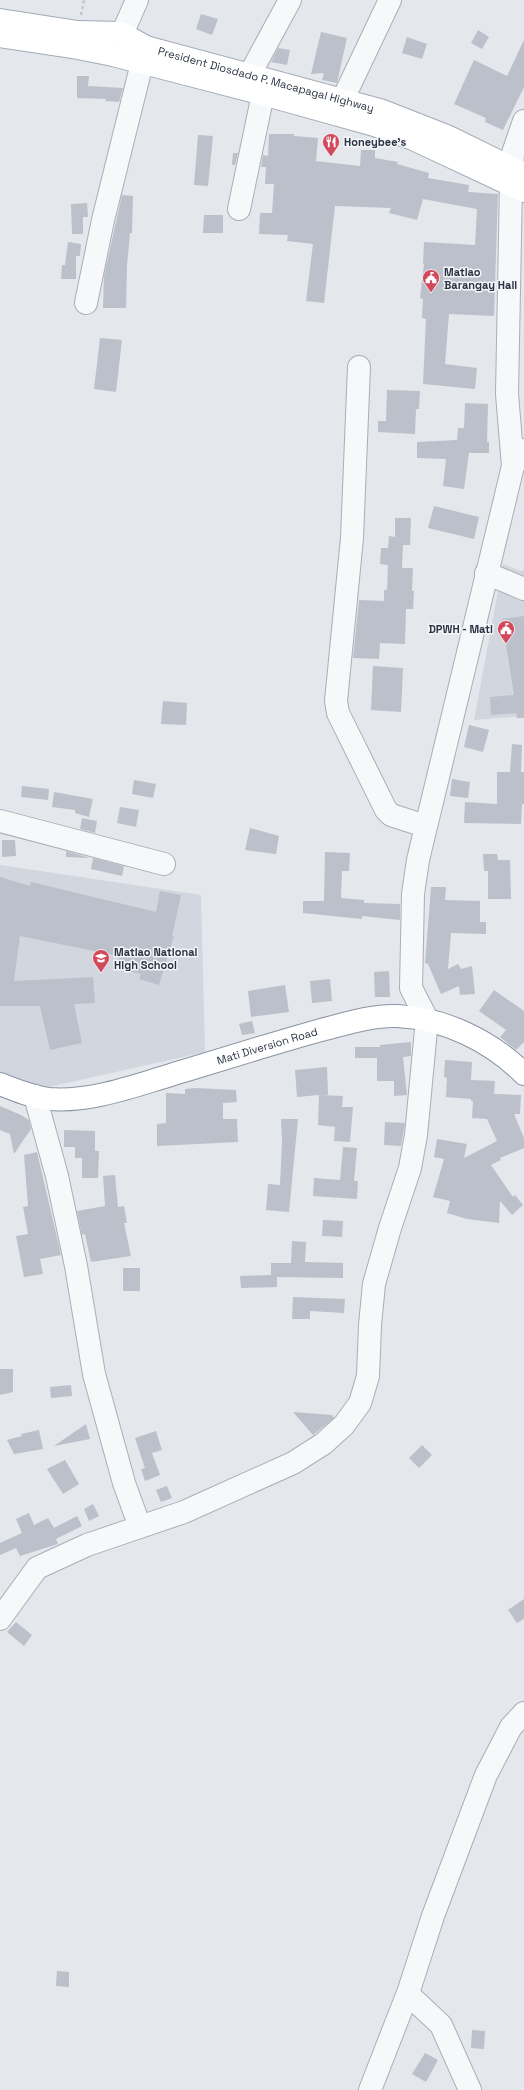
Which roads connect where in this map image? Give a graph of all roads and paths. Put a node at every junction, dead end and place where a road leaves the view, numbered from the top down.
1 (137, 0) edge
2 (290, 0) edge
3 (390, 0) edge
4 (0, 20) edge
5 (121, 33) junction
6 (0, 36) edge
7 (113, 55) junction
8 (144, 55) junction
9 (250, 74) junction
10 (263, 94) junction
11 (343, 99) junction
12 (524, 121) edge
13 (518, 179) edge
14 (239, 209) dead end
15 (86, 303) dead end
16 (359, 367) dead end
17 (518, 458) edge
18 (486, 573) junction
19 (524, 589) edge
20 (0, 821) edge
21 (425, 826) junction
22 (164, 864) dead end
23 (411, 988) junction
24 (396, 1016) junction
25 (427, 1019) junction
26 (522, 1066) edge
27 (0, 1084) edge
28 (35, 1096) junction
29 (140, 1527) junction
30 (0, 1619) edge
31 (524, 1713) edge
32 (408, 1994) junction
33 (370, 2090) edge
34 (470, 2090) edge

1 - 5 street
2 - 9 street
3 - 11 street
4 - 5 main road, President Diosdado P. Macapagal Highway
5 - 7 street
5 - 8 main road, President Diosdado P. Macapagal Highway
6 - 7 main road, President Diosdado P. Macapagal Highway
7 - 8 main road, President Diosdado P. Macapagal Highway
8 - 9 main road, President Diosdado P. Macapagal Highway
8 - 10 main road, President Diosdado P. Macapagal Highway
8 - 15 street
9 - 11 main road, President Diosdado P. Macapagal Highway
10 - 13 main road, President Diosdado P. Macapagal Highway
10 - 14 street
11 - 13 main road, President Diosdado P. Macapagal Highway
12 - 13 street
13 - 17 street
16 - 21 street
17 - 18 street
18 - 19 street
18 - 21 street
20 - 22 street
21 - 23 street
23 - 24 street
23 - 25 street
24 - 25 main road, Mati Diversion Road
24 - 28 main road, Mati Diversion Road
25 - 26 main road, Mati Diversion Road
25 - 29 street
27 - 28 main road, Mati Diversion Road
28 - 29 street
29 - 30 street
31 - 32 street
32 - 33 street
32 - 34 street

